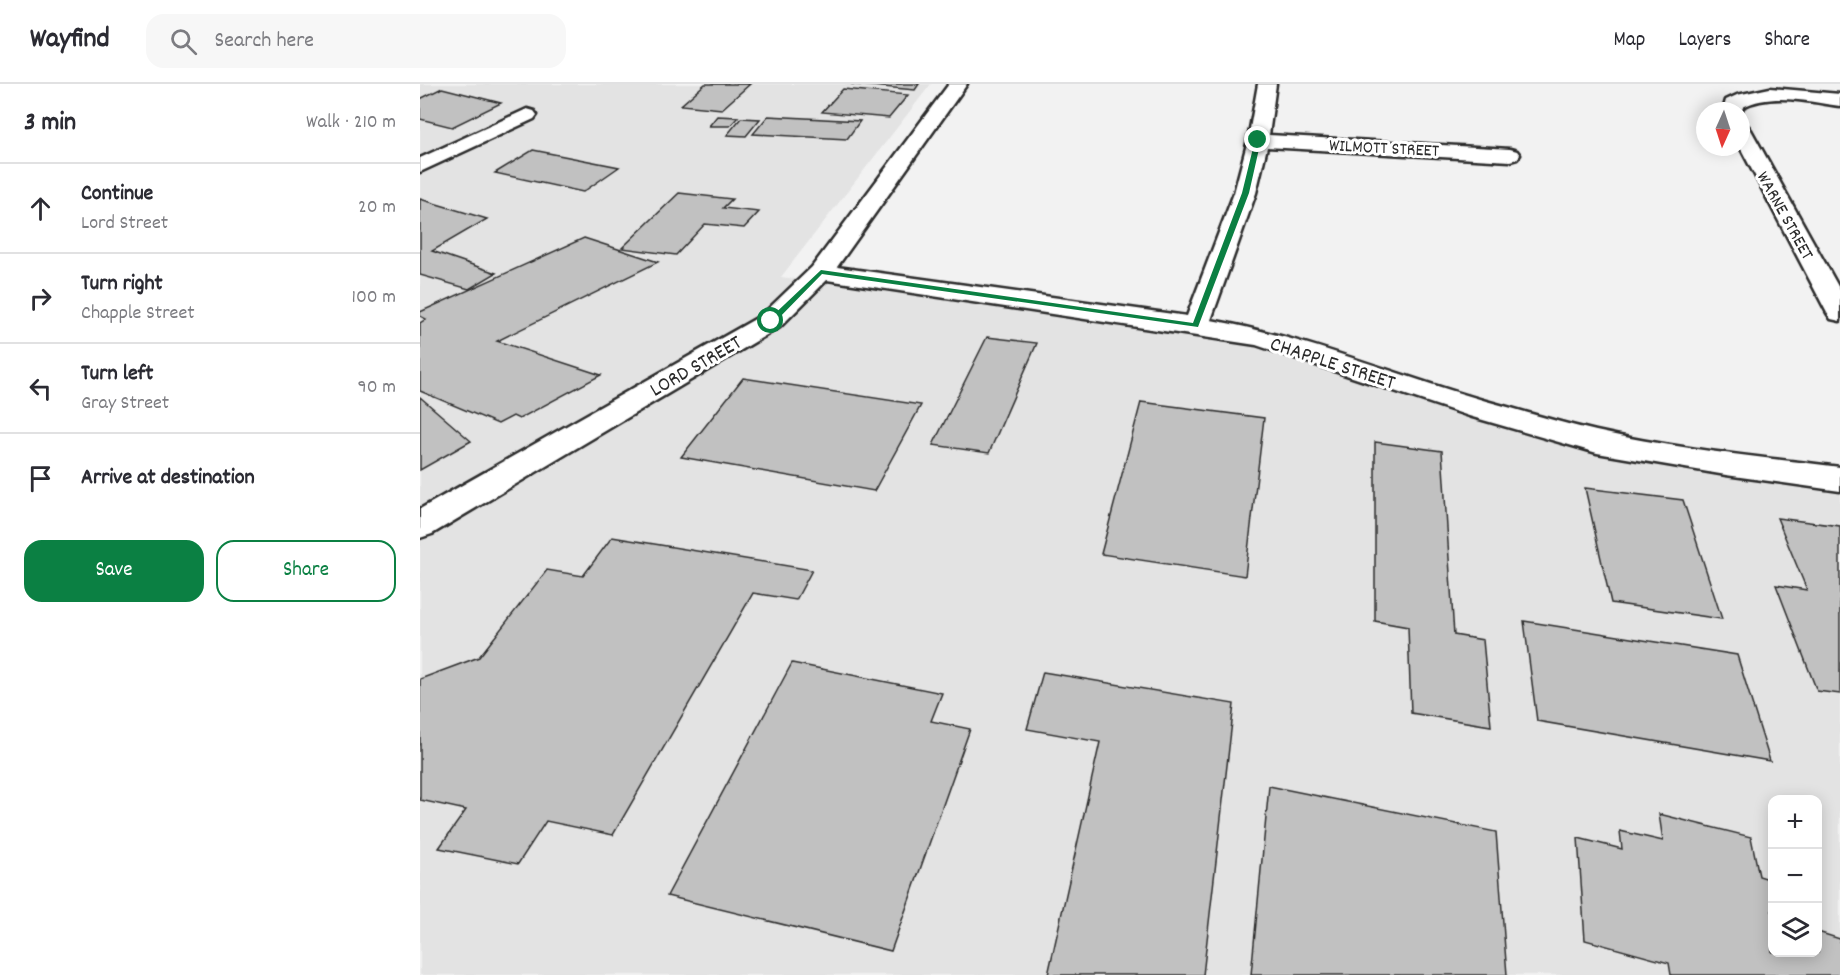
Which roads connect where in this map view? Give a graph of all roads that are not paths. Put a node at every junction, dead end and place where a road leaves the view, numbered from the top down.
1 (958, 84) edge
2 (1267, 84) edge
3 (1840, 100) edge
4 (1736, 102) edge
5 (527, 115) dead end
6 (1258, 140) junction
7 (1750, 146) edge
8 (1510, 155) dead end
9 (423, 162) edge
10 (821, 272) junction
11 (1838, 305) edge
12 (1196, 326) junction
13 (1840, 479) edge
14 (420, 525) edge

1 - 10 street, LORD STREET
2 - 6 street
3 - 4 street
5 - 9 street
6 - 8 street, WILMOTT STREET
6 - 12 street
7 - 11 street, WARNE STREET
10 - 12 street, CHAPPLE STREET
10 - 14 street, LORD STREET
12 - 13 street, CHAPPLE STREET

